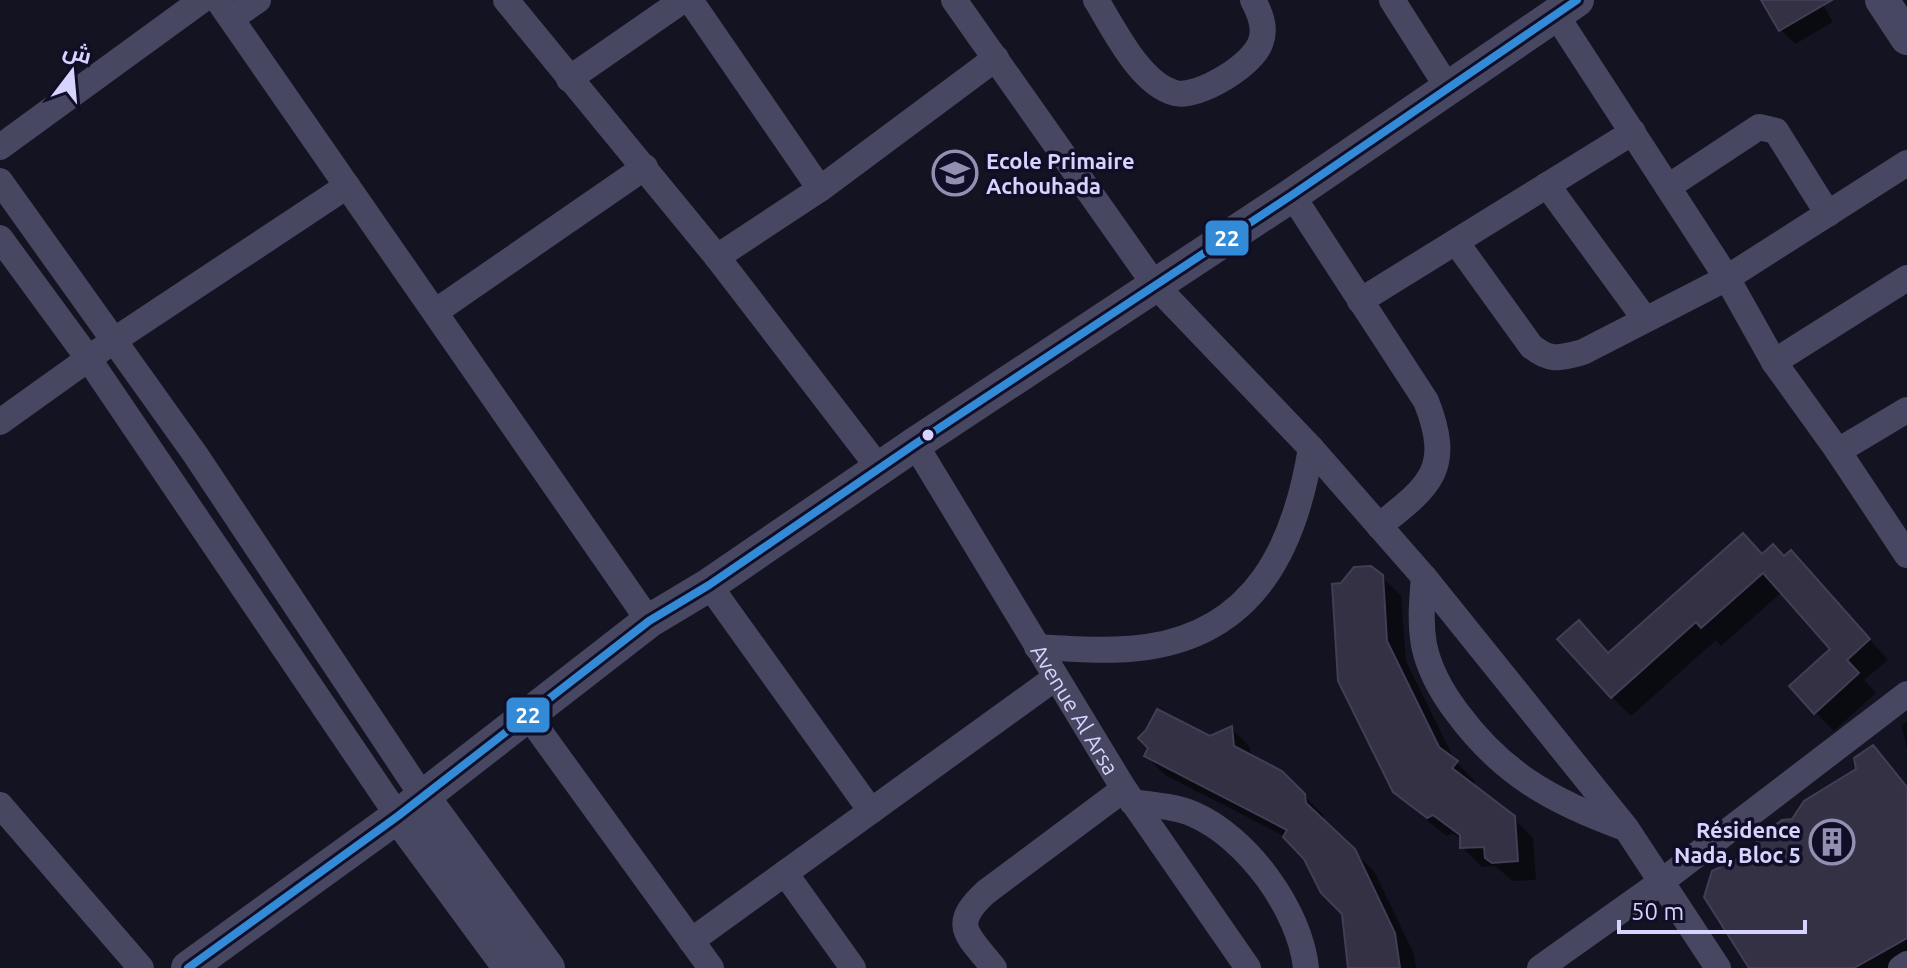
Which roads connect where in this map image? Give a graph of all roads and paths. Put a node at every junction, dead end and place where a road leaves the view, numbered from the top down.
1 (202, 0) edge
2 (258, 0) edge
3 (506, 0) edge
4 (683, 0) edge
5 (690, 0) edge
6 (954, 0) edge
7 (1096, 0) edge
8 (1253, 0) edge
9 (1392, 0) edge
10 (1882, 0) edge
11 (1566, 7) edge
12 (225, 9) edge
13 (1907, 38) edge
14 (996, 58) junction
15 (569, 79) junction
16 (1448, 88) junction
17 (1633, 132) junction
18 (0, 147) edge
19 (1907, 163) edge
20 (645, 167) junction
21 (0, 181) edge
22 (1547, 185) junction
23 (347, 186) junction
24 (1668, 187) junction
25 (820, 189) junction
26 (1292, 195) junction
27 (1828, 214) junction
28 (0, 238) edge
29 (1456, 242) junction
30 (717, 257) junction
31 (1727, 278) junction
32 (1907, 278) edge
33 (1155, 285) junction
34 (1360, 301) junction
35 (435, 312) junction
36 (1645, 319) junction
37 (116, 339) junction
38 (88, 358) junction
39 (1774, 362) junction
40 (1907, 410) edge
41 (0, 422) edge
42 (915, 444) junction
43 (1311, 448) junction
44 (1838, 451) junction
45 (879, 468) junction
46 (1379, 526) junction
47 (1905, 547) edge
48 (1424, 577) junction
49 (709, 585) junction
50 (649, 621) junction
51 (1037, 647) junction
52 (1055, 678) junction
53 (1907, 694) edge
54 (529, 717) junction
55 (1128, 796) junction
56 (0, 805) edge
57 (411, 807) junction
58 (871, 811) junction
59 (1626, 828) junction
60 (785, 873) junction
61 (1661, 882) junction
62 (691, 941) junction
63 (1907, 964) edge
64 (141, 968) edge
65 (188, 968) edge
66 (510, 968) edge
67 (548, 968) edge
68 (711, 968) edge
69 (853, 968) edge
70 (994, 968) edge
71 (1248, 968) edge
72 (1306, 968) edge
73 (1540, 968) edge
74 (1718, 968) edge
75 (1901, 968) edge

1 - 18 street
2 - 12 street
3 - 15 street
4 - 15 street
5 - 25 street
6 - 14 street
7 - 8 street
9 - 16 street
10 - 13 street
11 - 16 street
11 - 17 street
12 - 23 street
14 - 25 street
14 - 33 street
15 - 20 street
16 - 26 street
17 - 22 street
17 - 24 street
19 - 27 street
20 - 30 street
20 - 35 street
21 - 37 street
22 - 29 street
22 - 36 street
23 - 35 street
23 - 37 street
24 - 27 street
24 - 31 street
25 - 30 street
26 - 33 street
26 - 34 street
27 - 31 street
28 - 38 street
29 - 34 street
29 - 36 street
30 - 45 street
31 - 36 street
31 - 39 street
32 - 39 street
33 - 42 street
33 - 43 street
34 - 46 street
35 - 50 street
37 - 38 street
37 - 57 street
38 - 41 street
38 - 57 street
39 - 44 street
40 - 44 street
42 - 45 street
42 - 51 street, Avenue Al Arsa
43 - 46 street
43 - 51 street
44 - 47 street
45 - 49 street
46 - 48 street
48 - 59 street
48 - 59 street
49 - 50 street
49 - 58 street
50 - 54 street
51 - 52 street, Avenue Al Arsa
52 - 55 street, Avenue Al Arsa
52 - 58 street
53 - 61 street
54 - 57 street
54 - 62 street
55 - 70 street
55 - 71 street, Avenue Al Arsa
55 - 72 street
56 - 64 street
57 - 65 street
57 - 66 street
57 - 67 street
58 - 60 street
59 - 61 street
60 - 62 street
60 - 69 street
61 - 73 street
61 - 74 street
62 - 68 street
63 - 75 street

